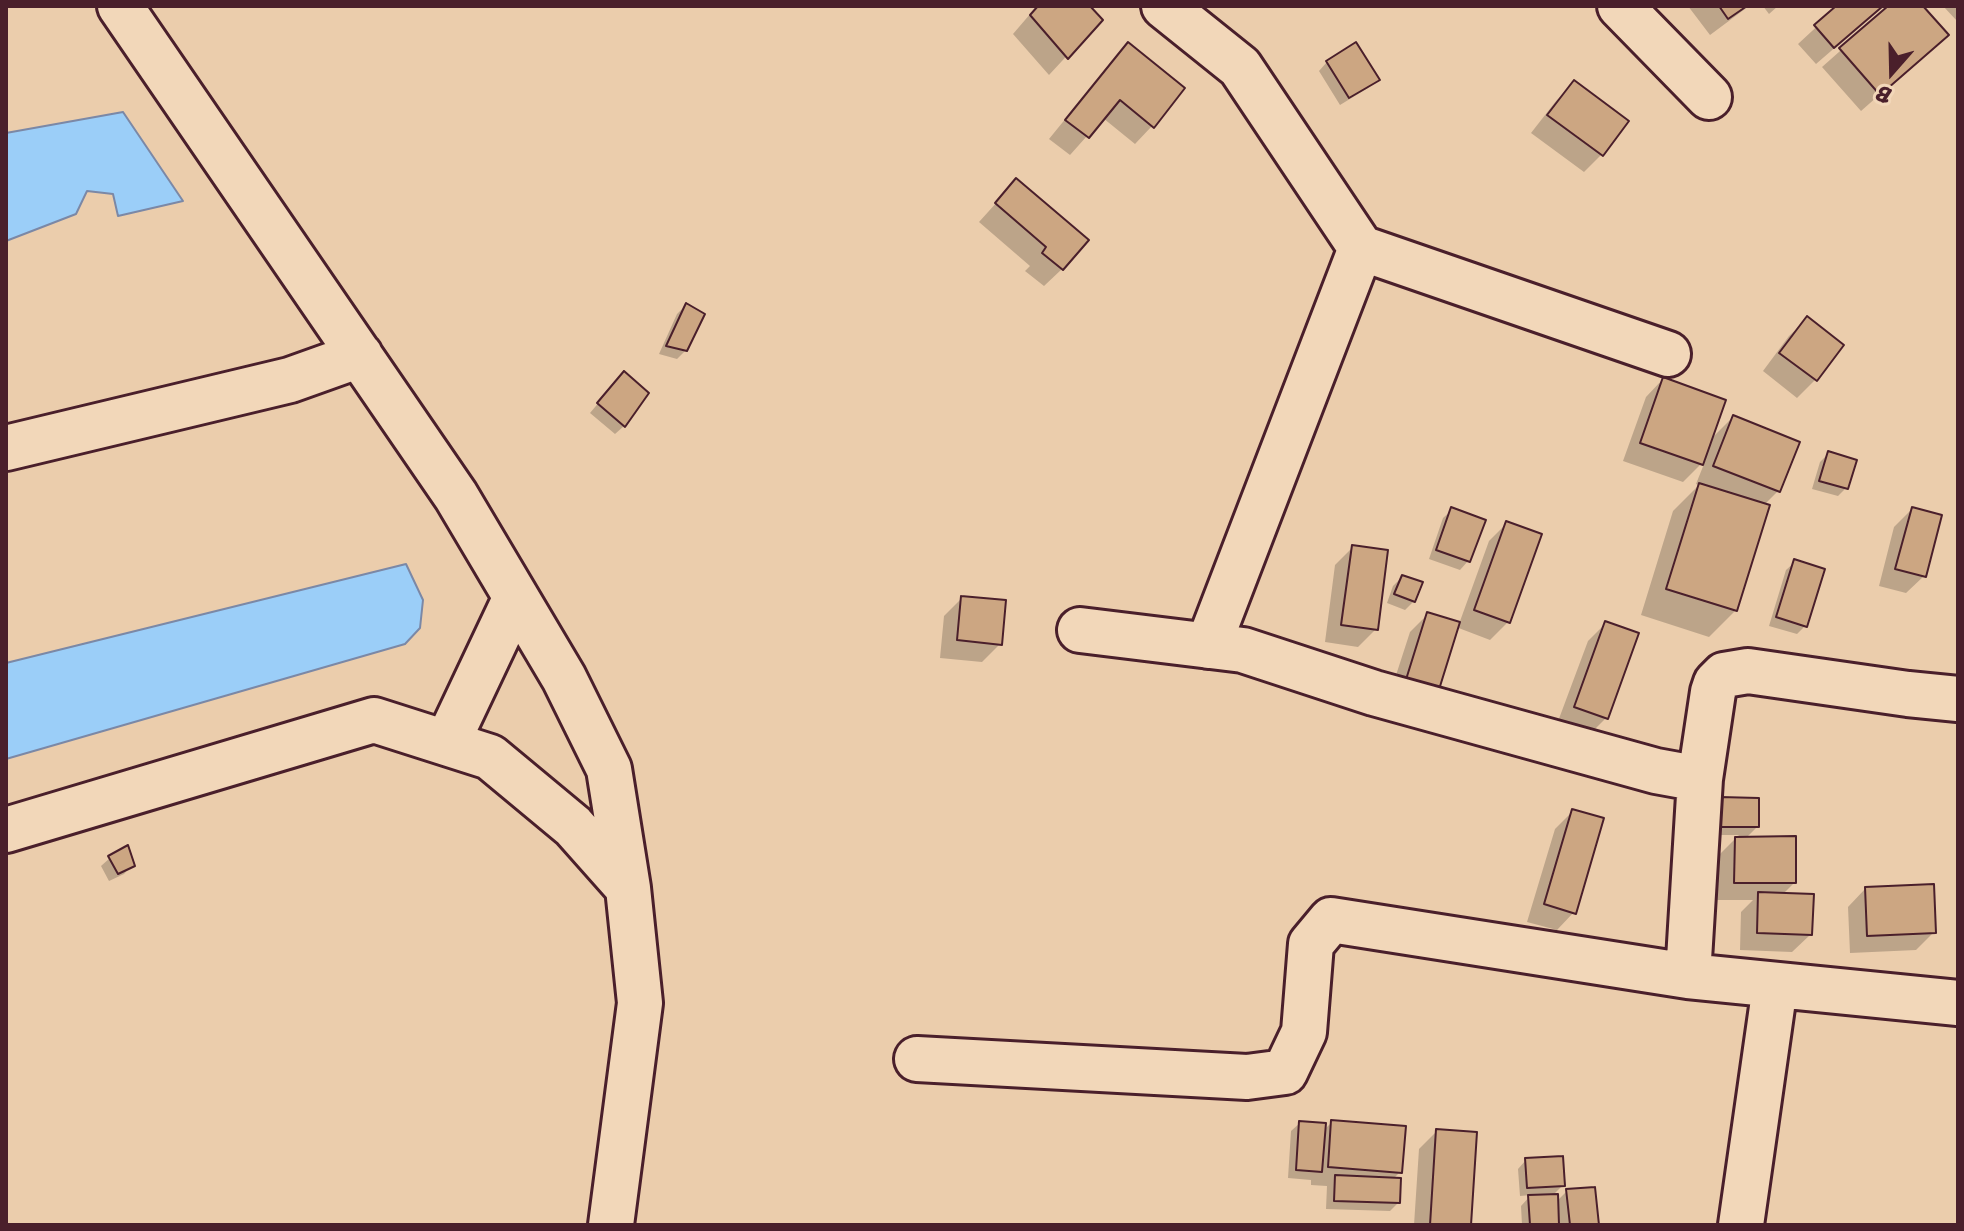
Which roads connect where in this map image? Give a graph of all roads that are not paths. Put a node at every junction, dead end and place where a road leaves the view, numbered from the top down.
1 (120, 6) edge
2 (1164, 6) edge
3 (1620, 6) edge
4 (1709, 97) dead end
5 (1361, 248) junction
6 (1668, 354) dead end
7 (360, 355) junction
8 (6, 448) edge
9 (516, 597) junction
10 (1080, 630) dead end
11 (1208, 646) junction
12 (1958, 699) edge
13 (447, 743) junction
14 (1700, 779) junction
15 (6, 830) edge
16 (628, 888) junction
17 (1688, 976) junction
18 (1775, 986) junction
19 (1958, 1003) edge
20 (917, 1059) dead end
21 (611, 1225) edge
22 (1741, 1225) edge

1 - 7 street
2 - 5 street
3 - 4 street
5 - 6 street
5 - 11 street
7 - 8 street
7 - 9 street
9 - 13 street
9 - 16 street
10 - 11 street
11 - 14 street
12 - 14 street
13 - 15 street
13 - 16 street
14 - 17 street
16 - 21 street
17 - 18 street
17 - 20 street
18 - 19 street
18 - 22 street

